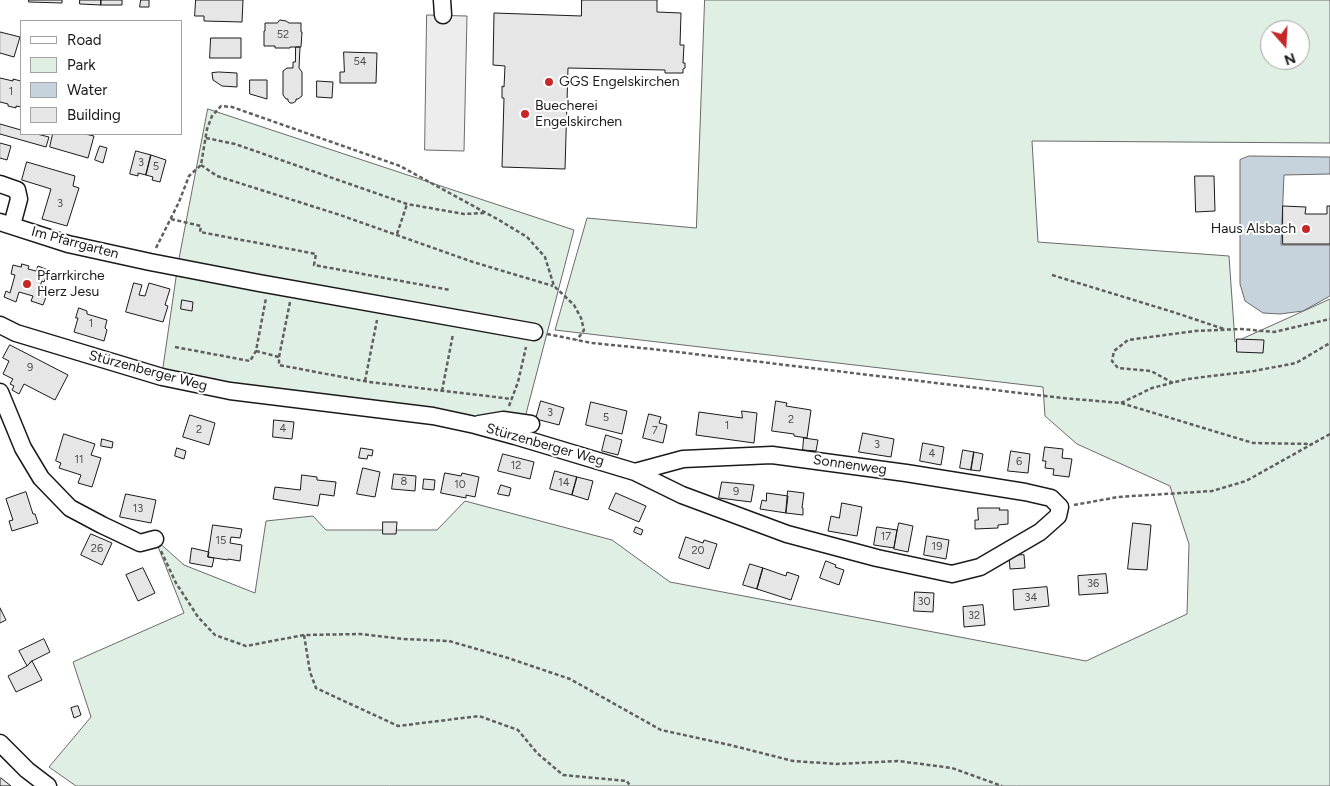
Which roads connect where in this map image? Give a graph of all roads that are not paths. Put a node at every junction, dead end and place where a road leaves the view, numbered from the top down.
1 (0, 184) edge
2 (6, 224) edge
3 (0, 326) edge
4 (532, 331) road end
5 (0, 392) edge
6 (531, 424) dead end
7 (475, 425) junction
8 (635, 472) junction
9 (1060, 507) joint
10 (155, 538) road end
11 (0, 743) edge
12 (48, 786) edge

1 - 2 street
2 - 4 street, Im Pfarrgarten
3 - 7 street, Stürzenberger Weg
5 - 10 street
6 - 7 street
7 - 8 street, Stürzenberger Weg
8 - 9 street, Sonnenweg
8 - 9 street, Stürzenberger Weg
11 - 12 street

